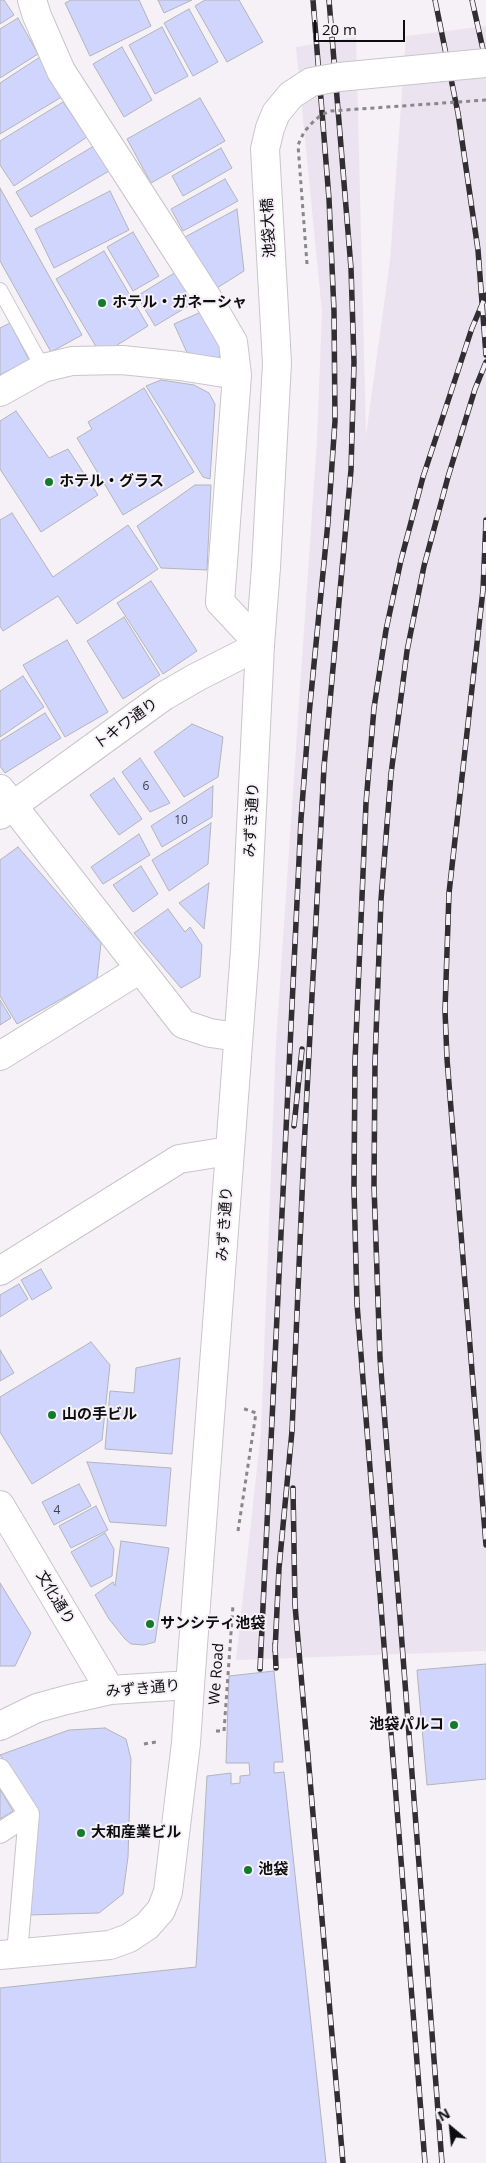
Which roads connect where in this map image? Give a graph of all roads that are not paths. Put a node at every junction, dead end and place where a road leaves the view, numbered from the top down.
1 (32, 0) edge
2 (486, 63) edge
3 (0, 290) edge
4 (43, 368) junction
5 (238, 375) junction
6 (0, 392) edge
7 (266, 567) joint
8 (260, 645) junction
9 (4, 804) edge
10 (140, 969) junction
11 (238, 1037) junction
12 (0, 1056) edge
13 (230, 1151) junction
14 (0, 1270) edge
15 (0, 1505) edge
16 (190, 1686) junction
17 (110, 1690) junction
18 (0, 1726) edge
19 (0, 1769) edge
20 (29, 1814) junction
21 (0, 1833) edge
22 (8, 1954) edge

1 - 5 street
2 - 7 street, 池袋大橋, bridge
3 - 4 lane
4 - 5 street
4 - 6 street
5 - 8 street
7 - 8 street, みずき通り
8 - 9 street, トキワ通り
8 - 11 street, みずき通り
9 - 10 street
10 - 11 street
10 - 12 street
11 - 13 street, みずき通り
13 - 14 street
13 - 16 street, みずき通り
15 - 17 street, 文化通り
16 - 17 street, みずき通り
16 - 22 street
17 - 18 street, みずき通り
19 - 20 street
20 - 21 street
20 - 22 street

